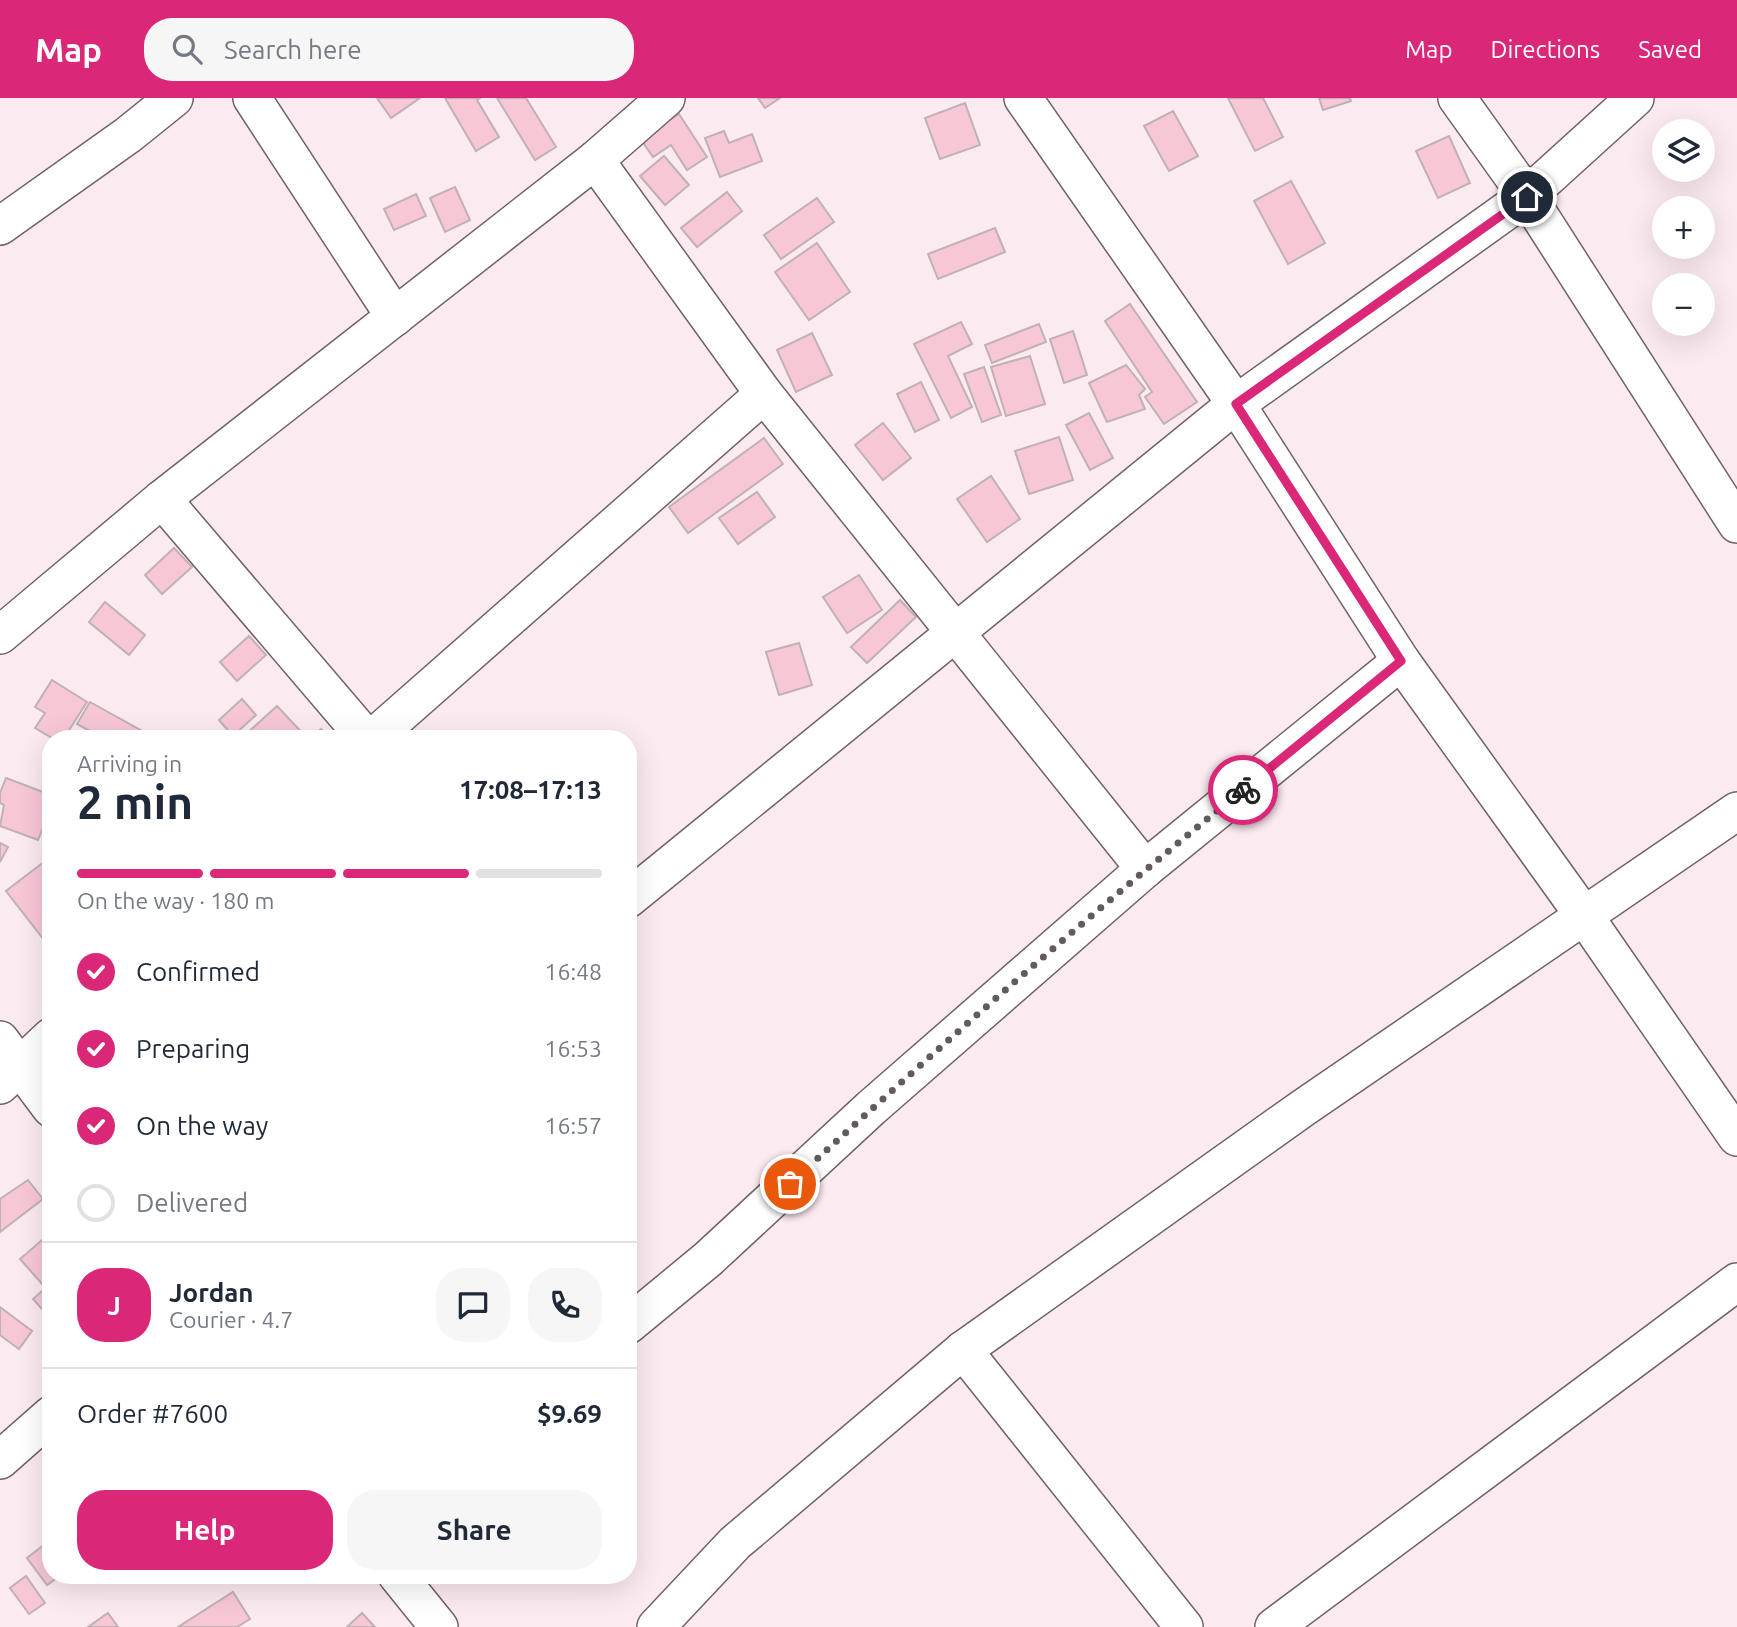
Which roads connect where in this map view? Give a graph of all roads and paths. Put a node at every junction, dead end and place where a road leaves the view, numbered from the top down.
1 (174, 98) edge
2 (252, 98) edge
3 (666, 98) edge
4 (1023, 98) edge
5 (1457, 98) edge
6 (1635, 98) edge
7 (594, 160) junction
8 (1527, 197) junction
9 (0, 226) edge
10 (395, 317) junction
11 (764, 394) junction
12 (1236, 404) junction
13 (162, 499) junction
14 (1737, 524) edge
15 (1, 631) edge
16 (955, 632) junction
17 (1401, 661) junction
18 (359, 730) edge
19 (382, 730) edge
20 (1737, 811) edge
21 (1145, 869) junction
22 (637, 892) edge
23 (1585, 917) junction
24 (42, 1043) edge
25 (7, 1064) edge
26 (42, 1099) edge
27 (1737, 1137) edge
28 (1737, 1282) edge
29 (637, 1318) edge
30 (963, 1350) junction
31 (42, 1423) edge
32 (0, 1460) edge
33 (404, 1584) edge
34 (439, 1627) edge
35 (656, 1627) edge
36 (1184, 1627) edge
37 (1274, 1627) edge

1 - 9 street
2 - 10 street
3 - 7 street
4 - 12 street
5 - 8 street
6 - 8 street
7 - 10 street
7 - 11 street
8 - 12 street
8 - 14 street
10 - 13 street
11 - 16 street
11 - 19 street
12 - 16 street
12 - 17 street
13 - 15 street
13 - 18 street
16 - 21 street
16 - 22 street
17 - 21 street
17 - 23 street
20 - 23 street
21 - 29 street
23 - 27 street
23 - 30 street
24 - 25 street
25 - 26 street
28 - 37 street
30 - 35 street
30 - 36 street
31 - 32 street
33 - 34 street

